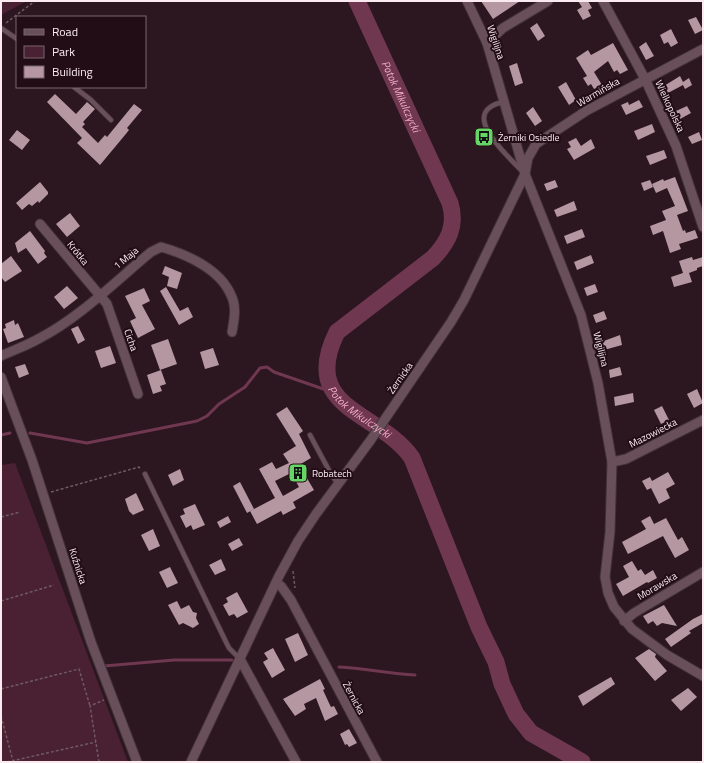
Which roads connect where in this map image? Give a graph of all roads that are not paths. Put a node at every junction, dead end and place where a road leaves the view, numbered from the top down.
1 (467, 1) edge
2 (548, 1) edge
3 (603, 1) edge
4 (1, 27) edge
5 (16, 38) edge
6 (487, 43) junction
7 (703, 49) edge
8 (645, 79) junction
9 (75, 88) edge
10 (503, 102) junction
11 (112, 120) dead end
12 (525, 174) junction
13 (40, 224) dead end
14 (703, 227) edge
15 (100, 296) junction
16 (232, 332) dead end
17 (1, 356) edge
18 (1, 377) edge
19 (138, 394) dead end
20 (703, 420) edge
21 (310, 435) dead end
22 (612, 462) junction
23 (145, 474) road end
24 (338, 483) junction
25 (703, 572) edge
26 (276, 583) junction
27 (624, 621) junction
28 (240, 659) junction
29 (703, 676) edge
30 (136, 762) edge
31 (191, 762) edge
32 (296, 762) edge
33 (377, 762) edge

1 - 6 street, Wigilijna
2 - 6 street
3 - 8 street, Wielkopolska
4 - 5 lane
6 - 10 street, Wigilijna
7 - 8 street, Warmińska
8 - 12 street, Warmińska
8 - 14 street, Wielkopolska
9 - 11 lane
10 - 12 street, Wigilijna
10 - 12 lane
12 - 22 street, Wigilijna
12 - 24 street, Żernicka
13 - 15 street, Krótka
15 - 16 street, 1 Maja
15 - 17 street, 1 Maja
15 - 19 street, Cicha
18 - 30 street, Kuźnicka
20 - 22 street, Mazowiecka
21 - 24 lane
22 - 27 street, Wigilijna
23 - 28 lane
24 - 26 street, Żernicka
25 - 27 street, Morawska
26 - 28 street, Żernicka
26 - 33 street, Żernicka
27 - 29 street, Wigilijna
28 - 31 street, Żernicka
28 - 32 street

